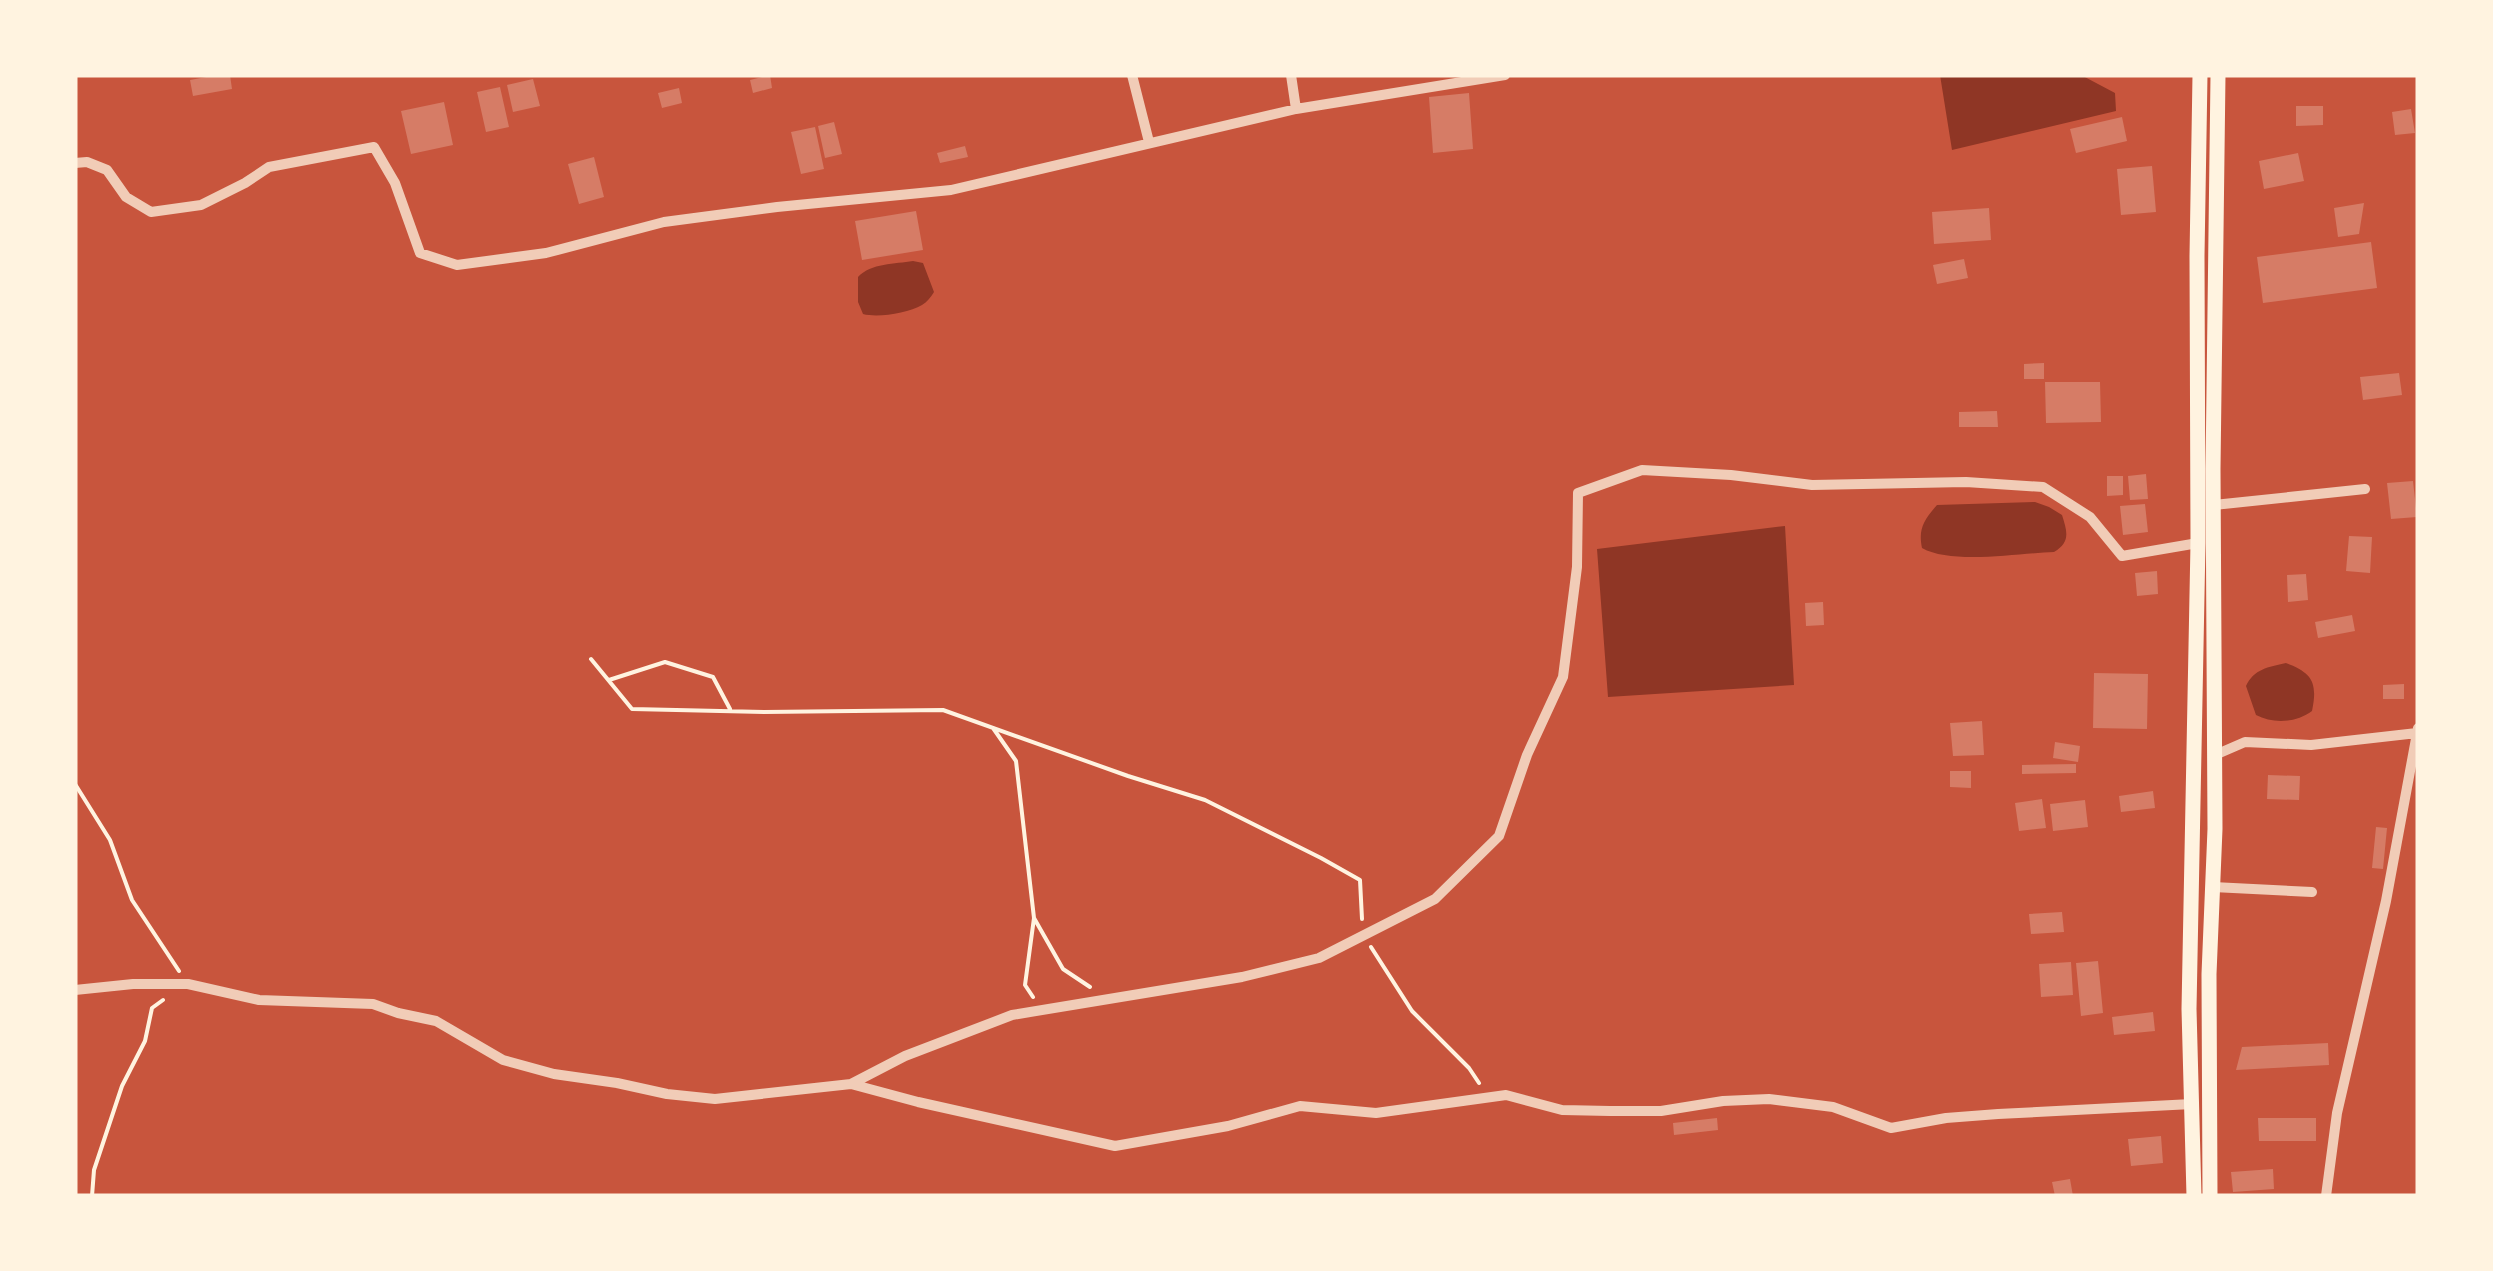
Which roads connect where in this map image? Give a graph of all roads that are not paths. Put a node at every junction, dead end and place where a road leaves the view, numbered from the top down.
1 (1132, 75) edge
2 (1291, 75) edge
3 (1504, 75) edge
4 (2200, 75) edge
5 (2218, 75) edge
6 (1296, 109) junction
7 (1149, 142) junction
8 (75, 163) edge
9 (2366, 489) dead end
10 (2214, 504) junction
11 (2198, 544) junction
12 (2418, 731) edge
13 (2215, 755) junction
14 (2213, 888) junction
15 (2312, 892) dead end
16 (75, 990) edge
17 (851, 1084) junction
18 (2192, 1104) junction
19 (2194, 1196) edge
20 (2210, 1196) edge
21 (2326, 1196) edge

1 - 7 street
2 - 6 street
3 - 6 street
4 - 11 main road
5 - 10 main road
6 - 7 street
7 - 8 street
9 - 10 street
10 - 13 main road
11 - 17 street
11 - 18 main road
12 - 13 street
12 - 21 street
13 - 14 main road
14 - 15 street
14 - 20 main road
16 - 17 street
17 - 18 street
18 - 19 main road

